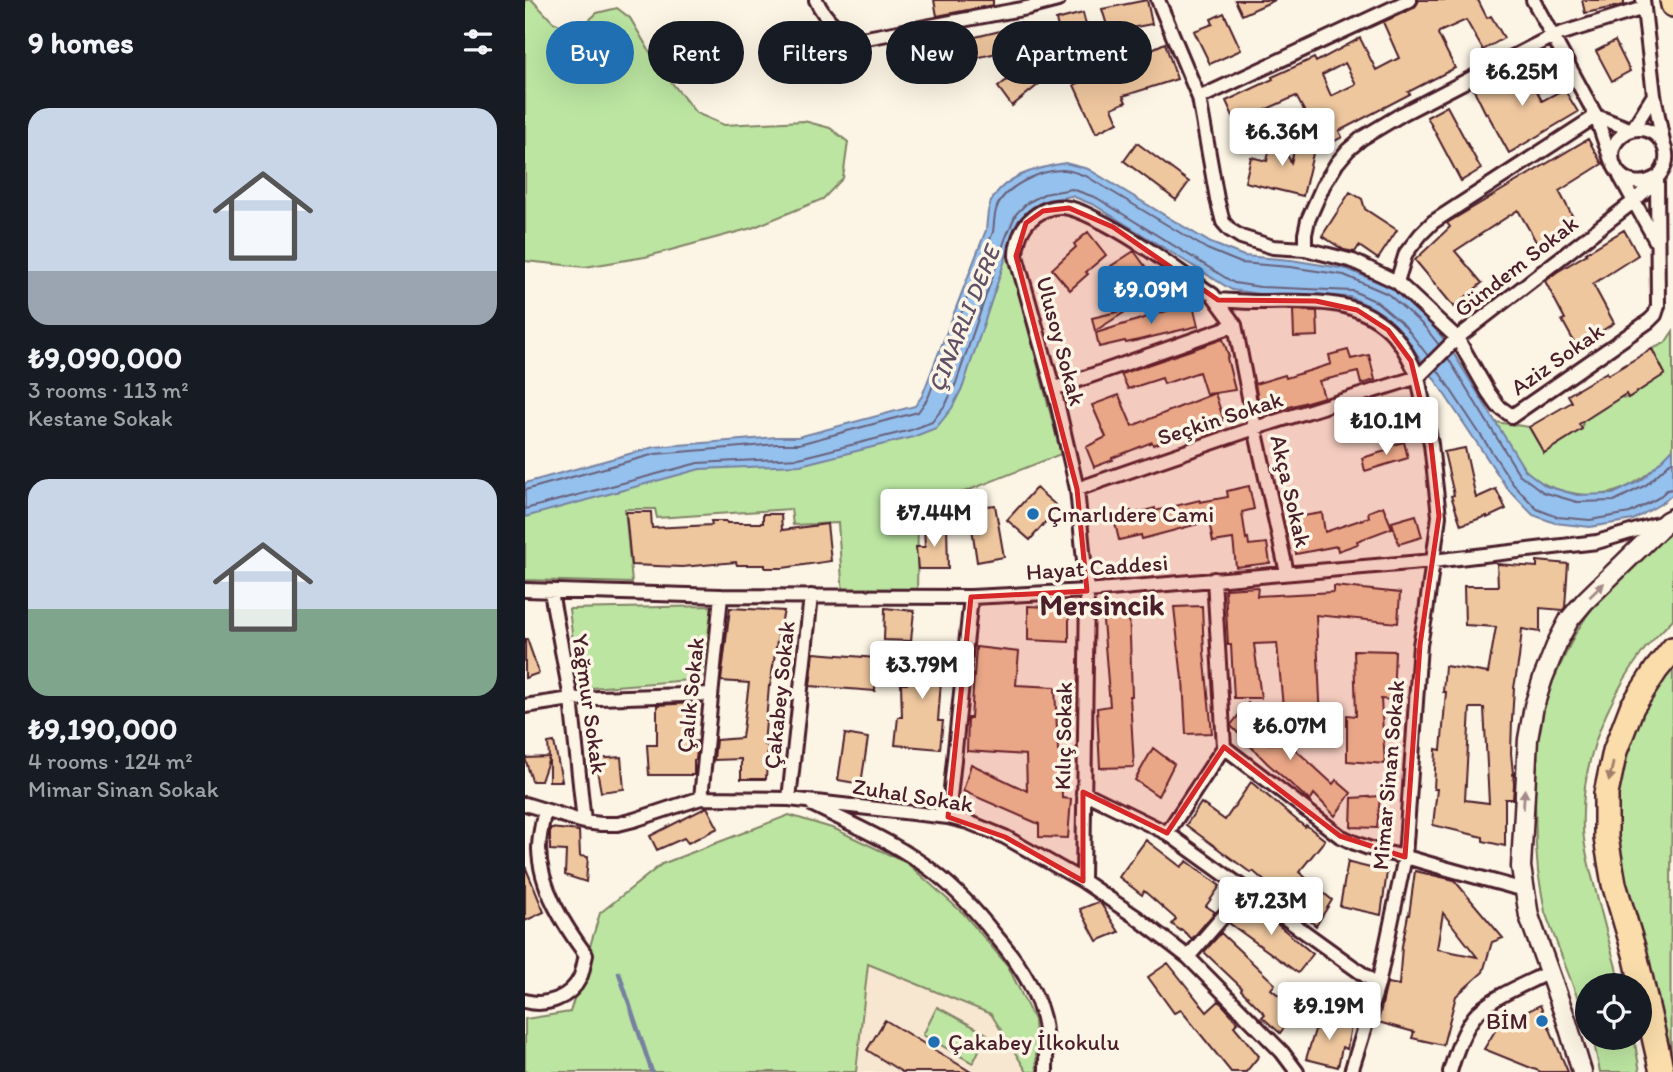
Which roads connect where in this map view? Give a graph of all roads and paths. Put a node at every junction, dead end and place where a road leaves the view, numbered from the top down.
1 (816, 0) edge
2 (1058, 0) edge
3 (1158, 0) edge
4 (1410, 0) edge
5 (1533, 0) edge
6 (1644, 4) edge
7 (1553, 36) junction
8 (1654, 95) junction
9 (1199, 98) junction
10 (1596, 116) junction
11 (1632, 130) junction
12 (1663, 142) junction
13 (1673, 153) edge
14 (1616, 169) junction
15 (1657, 177) junction
16 (1673, 178) edge
17 (1633, 202) junction
18 (1657, 243) junction
19 (1305, 249) junction
20 (1397, 282) junction
21 (1218, 300) junction
22 (1235, 325) junction
23 (1453, 342) junction
24 (1423, 372) junction
25 (1053, 389) junction
26 (1255, 428) junction
27 (1076, 489) junction
28 (1670, 519) edge
29 (1433, 561) junction
30 (1287, 573) junction
31 (1214, 579) junction
32 (525, 590) edge
33 (1087, 591) junction
34 (551, 592) junction
35 (722, 596) junction
36 (811, 596) junction
37 (971, 597) junction
38 (1673, 649) edge
39 (712, 694) junction
40 (571, 699) junction
41 (525, 706) edge
42 (1224, 747) junction
43 (1083, 792) junction
44 (701, 798) junction
45 (789, 799) junction
46 (803, 800) junction
47 (525, 804) edge
48 (545, 810) junction
49 (947, 817) junction
50 (584, 822) junction
51 (1167, 833) junction
52 (1405, 857) junction
53 (1083, 881) junction
54 (1246, 890) junction
55 (1525, 890) junction
56 (1188, 957) junction
57 (1549, 972) junction
58 (1378, 985) junction
59 (525, 1001) edge
60 (1046, 1072) edge
61 (1297, 1072) edge
62 (1351, 1072) edge
63 (1450, 1072) edge
64 (1582, 1072) edge
65 (1661, 1072) edge

1 - 2 street
3 - 9 street, Aziz Sokak
4 - 9 street
5 - 7 street, Aziz Sokak
6 - 7 street
6 - 8 street
7 - 10 street, Aziz Sokak
7 - 19 street
8 - 11 street
8 - 12 street
9 - 19 street, Aziz Sokak
10 - 11 street
10 - 14 street, Aziz Sokak
10 - 20 street
11 - 12 street
11 - 14 street
12 - 13 street
12 - 15 street
14 - 15 street
14 - 17 street, Aziz Sokak
15 - 16 street
15 - 17 street, Gündem Sokak
15 - 18 street, Aziz Sokak
17 - 18 street, Aziz Sokak
17 - 23 street, Gündem Sokak
18 - 23 street, Aziz Sokak
19 - 20 street, Aziz Sokak
20 - 23 street, Aziz Sokak
21 - 22 street, Akça Sokak
21 - 24 street
21 - 25 street, Ulusoy Sokak
22 - 25 street
22 - 26 street, Akça Sokak
23 - 24 street, Gündem Sokak
24 - 26 street, Seçkin Sokak
24 - 29 street
25 - 27 street, Ulusoy Sokak
26 - 27 street, Seçkin Sokak
26 - 30 street, Akça Sokak
27 - 33 street, Ulusoy Sokak
28 - 29 street, Hayat Caddesi
55 -> 28 street
29 - 30 street, Hayat Caddesi
29 - 52 street, Mimar Sinan Sokak
30 - 31 street, Hayat Caddesi
31 - 33 street, Hayat Caddesi
31 - 42 street
32 - 34 street, Hayat Caddesi
33 - 37 street, Hayat Caddesi
33 - 43 street, Kılıç Sokak
34 - 35 street, Hayat Caddesi
34 - 40 street, Yağmur Sokak
35 - 36 street, Hayat Caddesi
35 - 39 street, Çalık Sokak
36 - 37 street, Hayat Caddesi
36 - 45 street, Çakabey Sokak
37 - 49 street
38 -> 65 highway
39 - 40 street
39 - 44 street, Çalık Sokak
40 - 41 street
40 - 50 street, Yağmur Sokak
42 - 51 street
42 - 52 street
43 - 51 street
43 - 53 street, Kılıç Sokak
44 - 45 street, Zuhal Sokak
44 - 50 street, Zuhal Sokak
45 - 46 street, Zuhal Sokak
46 - 49 street, Zuhal Sokak
46 - 60 street
47 - 48 street, Zuhal Sokak
48 - 50 street, Zuhal Sokak
48 - 59 street
49 - 53 street, Zuhal Sokak
51 - 54 street
52 - 55 street
52 - 58 street, Mimar Sinan Sokak
53 - 56 street, Zuhal Sokak
54 - 56 street
54 - 58 street
55 - 57 street
56 - 61 street, Zuhal Sokak
57 - 63 street
57 - 64 street
58 - 62 street, Mimar Sinan Sokak

